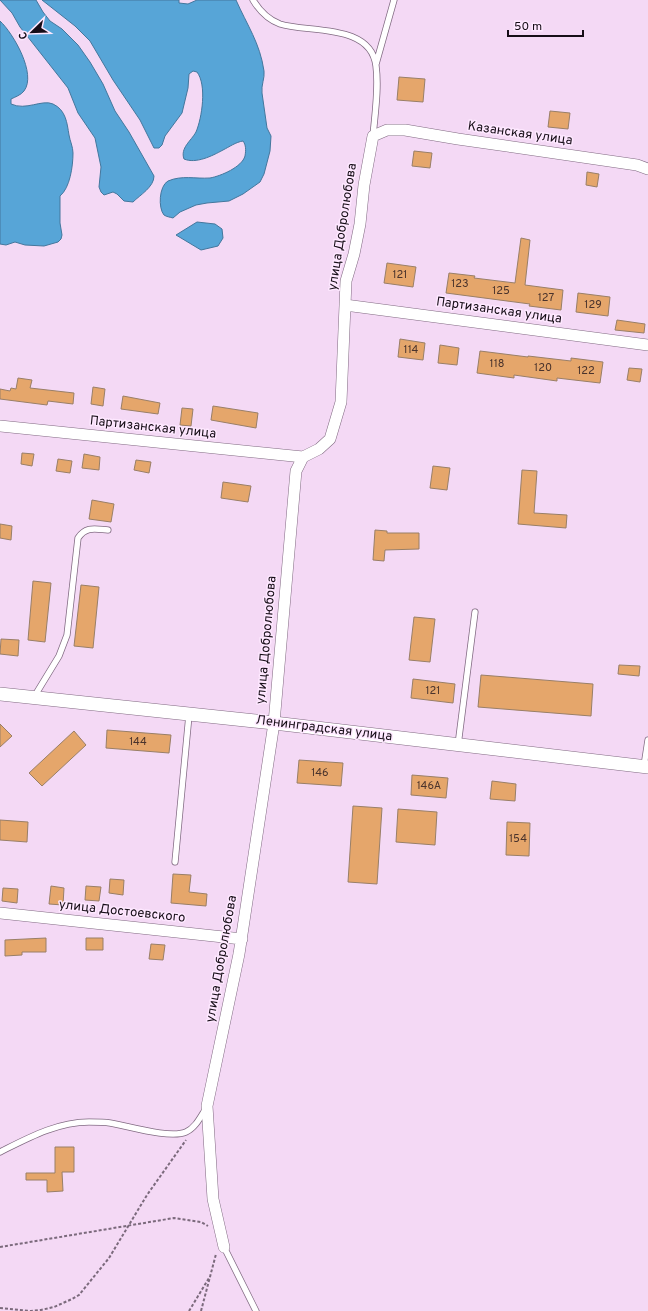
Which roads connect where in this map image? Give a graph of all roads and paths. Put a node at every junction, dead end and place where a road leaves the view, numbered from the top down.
1 (253, 0) edge
2 (394, 0) edge
3 (376, 64) junction
4 (373, 136) junction
5 (648, 169) edge
6 (345, 305) junction
7 (648, 345) edge
8 (0, 426) edge
9 (303, 457) junction
10 (108, 530) dead end
11 (475, 612) dead end
12 (0, 694) edge
13 (34, 697) junction
14 (189, 714) junction
15 (274, 724) junction
16 (648, 740) edge
17 (458, 745) junction
18 (646, 767) edge
19 (175, 862) dead end
20 (0, 913) edge
21 (242, 939) junction
22 (207, 1106) junction
23 (194, 1127) junction
24 (0, 1152) edge
25 (128, 1226) junction
26 (222, 1235) junction
27 (0, 1247) edge
28 (224, 1247) joint
29 (211, 1275) junction
30 (0, 1308) edge
31 (189, 1311) edge
32 (201, 1311) edge
33 (256, 1311) edge

1 - 3 lane
2 - 3 lane
3 - 4 lane
4 - 5 street, Казанская улица
4 - 6 street, улица Добролюбова
6 - 7 street, Партизанская улица
6 - 9 street, улица Добролюбова
8 - 9 street, Партизанская улица
9 - 15 street, улица Добролюбова
10 - 13 lane
11 - 17 lane
12 - 13 street, Ленинградская улица
13 - 14 street, Ленинградская улица
14 - 15 street, Ленинградская улица
14 - 19 lane
15 - 17 street, Ленинградская улица
15 - 21 street, улица Добролюбова
16 - 18 lane
17 - 18 street, Ленинградская улица
20 - 21 street, улица Достоевского
21 - 22 street, улица Добролюбова
22 - 23 lane
22 - 26 street, улица Добролюбова
23 - 24 lane
23 - 25 path
25 - 26 path
25 - 27 path
25 - 30 path
26 - 28 street, улица Добролюбова
26 - 29 path
28 - 33 lane
29 - 31 path
29 - 32 path

